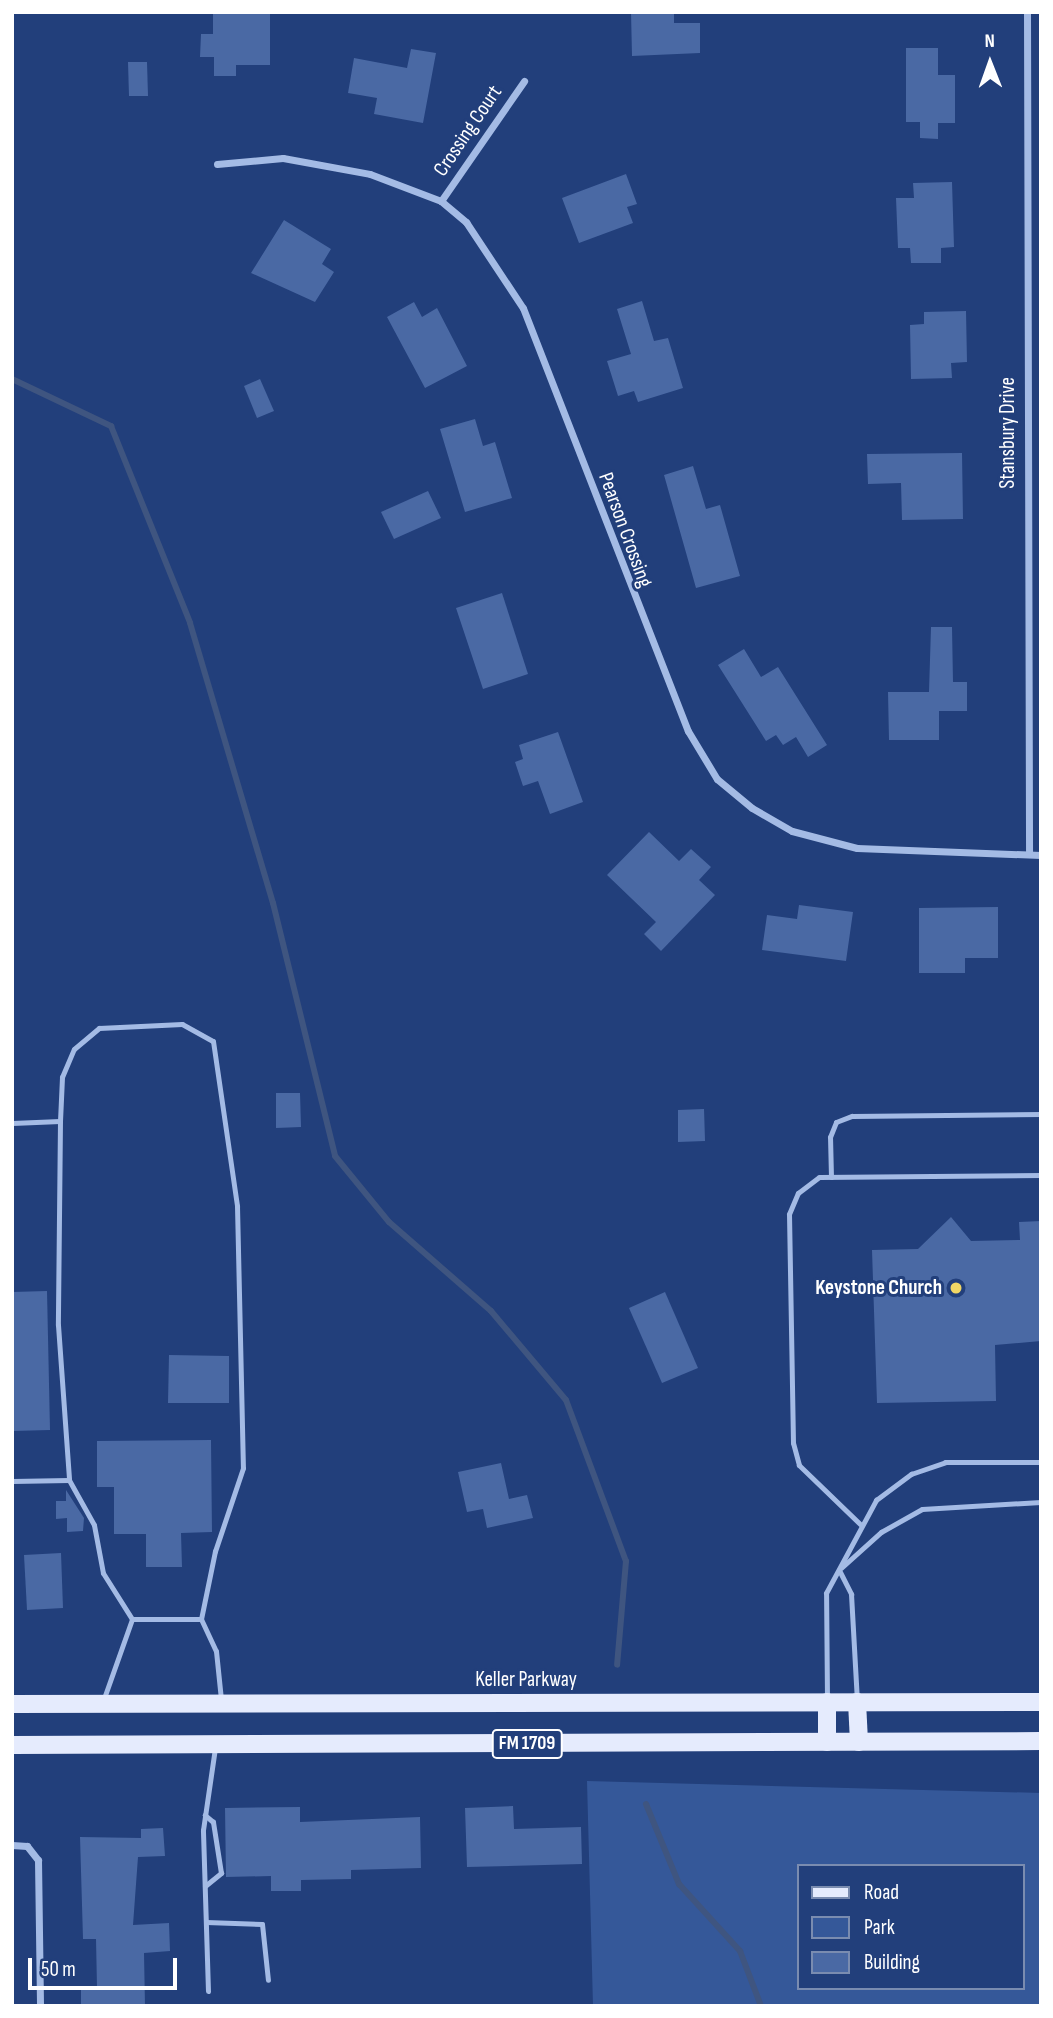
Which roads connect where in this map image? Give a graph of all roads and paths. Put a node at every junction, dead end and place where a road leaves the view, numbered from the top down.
1 (1027, 12) edge
2 (524, 80) dead end
3 (217, 164) dead end
4 (441, 201) junction
5 (1029, 854) junction
6 (1041, 855) edge
7 (1041, 1114) edge
8 (60, 1121) junction
9 (12, 1123) edge
10 (1041, 1175) edge
11 (831, 1177) junction
12 (1041, 1462) edge
13 (69, 1480) junction
14 (12, 1481) edge
15 (1041, 1502) edge
16 (860, 1524) junction
17 (839, 1570) junction
18 (132, 1619) junction
19 (201, 1619) junction
20 (827, 1702) junction
21 (857, 1702) junction
22 (1041, 1702) edge
23 (221, 1703) junction
24 (12, 1704) edge
25 (102, 1704) junction
26 (1041, 1741) edge
27 (827, 1742) junction
28 (859, 1742) junction
29 (215, 1744) junction
30 (12, 1745) edge
31 (205, 1815) junction
32 (12, 1846) edge
33 (205, 1886) junction
34 (206, 1922) junction
35 (268, 1980) dead end
36 (208, 1991) dead end
37 (40, 2006) edge

1 - 5 street, Stansbury Drive
2 - 4 street, Crossing Court
3 - 4 street, Pearson Crossing
4 - 5 street, Pearson Crossing
5 - 6 street, Pearson Crossing
7 - 11 lane
8 - 9 lane
8 - 13 lane
8 - 19 lane
10 - 11 lane
11 - 16 lane
12 - 16 lane
13 - 14 lane
13 - 18 lane
15 - 17 lane
16 - 17 lane
17 - 20 lane
17 - 21 lane
18 - 19 lane
18 - 25 lane
19 - 23 lane
20 - 21 main road, Keller Parkway / FM 1709
20 - 23 main road, Keller Parkway / FM 1709
20 - 27 main road
21 - 22 main road, Keller Parkway / FM 1709
21 - 28 main road
23 - 25 main road, Keller Parkway / FM 1709
24 - 25 main road, Keller Parkway / FM 1709
26 - 28 main road, FM 1709
27 - 28 main road, FM 1709
27 - 29 main road, FM 1709
29 - 30 main road, FM 1709
29 - 31 lane
31 - 33 lane
31 - 33 lane
32 - 37 street
33 - 34 lane
34 - 35 lane
34 - 36 lane

